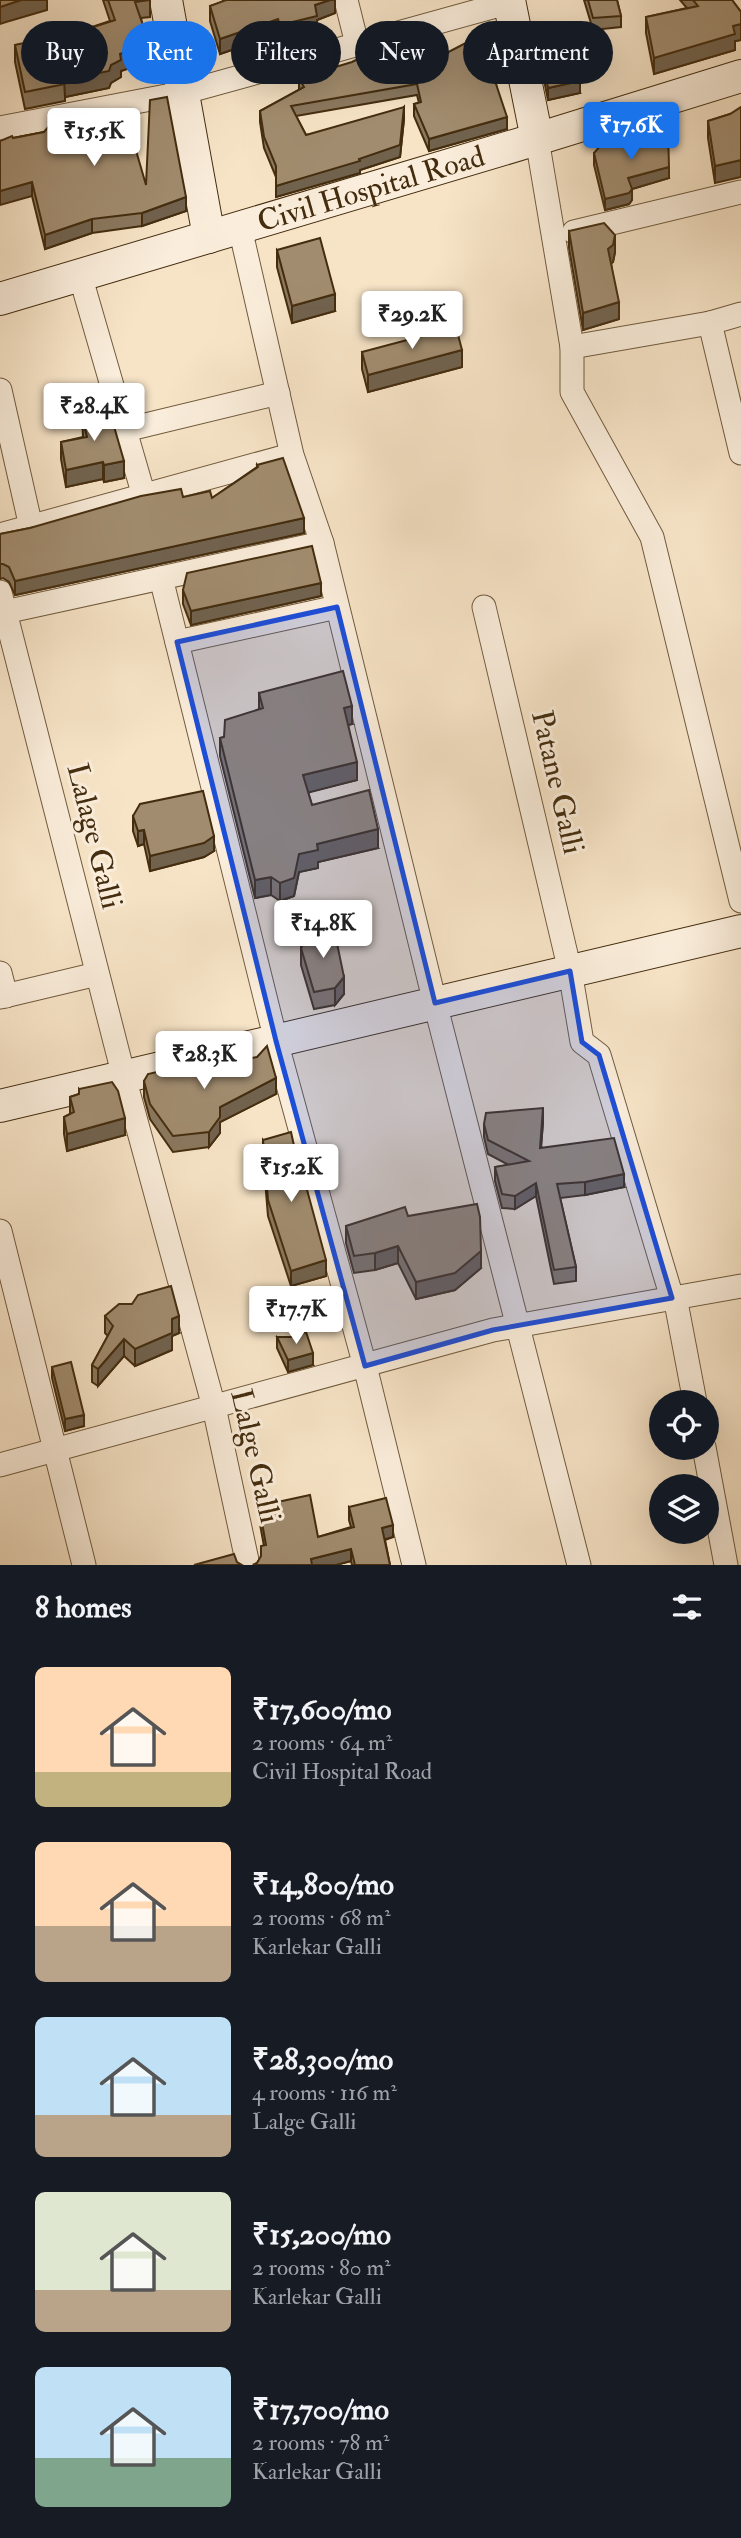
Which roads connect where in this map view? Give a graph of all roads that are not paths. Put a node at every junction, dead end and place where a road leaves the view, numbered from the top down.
1 (166, 0) edge
2 (346, 0) edge
3 (509, 1) edge
4 (439, 21) edge
5 (355, 33) edge
6 (355, 45) edge
7 (741, 76) edge
8 (182, 93) junction
9 (0, 128) edge
10 (537, 139) junction
11 (741, 192) edge
12 (240, 228) junction
13 (209, 237) junction
14 (554, 237) junction
15 (80, 275) junction
16 (0, 299) edge
17 (741, 314) edge
18 (710, 323) junction
19 (572, 347) junction
20 (0, 390) edge
21 (278, 393) junction
22 (125, 430) junction
23 (740, 442) edge
24 (7, 448) edge
25 (292, 455) junction
26 (144, 496) junction
27 (32, 527) junction
28 (0, 535) edge
29 (322, 543) junction
30 (162, 578) junction
31 (2, 605) edge
32 (337, 607) junction
33 (484, 607) dead end
34 (177, 642) junction
35 (741, 901) edge
36 (741, 931) edge
37 (570, 971) junction
38 (0, 972) edge
39 (97, 974) junction
40 (3, 996) edge
41 (435, 1003) junction
42 (276, 1041) junction
43 (124, 1077) junction
44 (0, 1106) edge
45 (0, 1231) edge
46 (741, 1286) edge
47 (674, 1298) junction
48 (518, 1326) junction
49 (365, 1366) junction
50 (693, 1390) edge
51 (214, 1407) junction
52 (55, 1449) junction
53 (706, 1460) edge
54 (0, 1465) edge
55 (84, 1565) edge
56 (248, 1565) edge
57 (414, 1565) edge
58 (579, 1565) edge
59 (726, 1565) edge

1 - 8 street
2 - 5 street
3 - 4 street
3 - 10 street
6 - 8 street
7 - 10 street, Civil Hospital Road
8 - 9 street
8 - 13 street
10 - 12 street, Civil Hospital Road
10 - 14 street
11 - 14 street
12 - 13 street, Civil Hospital Road
12 - 21 street
13 - 15 street, Civil Hospital Road
14 - 19 street
15 - 16 street, Civil Hospital Road
15 - 22 street
17 - 18 street
18 - 19 street
18 - 23 street
19 - 35 street
20 - 24 street
21 - 22 street
21 - 25 street
22 - 26 street
24 - 27 street
25 - 26 street
25 - 29 street
26 - 27 street
27 - 28 street
29 - 30 street
29 - 32 street
30 - 31 street
30 - 34 street
31 - 39 street, Lalage Galli
32 - 34 street
32 - 41 street
33 - 37 street, Patane Galli
34 - 42 street
36 - 37 street
37 - 41 street
37 - 47 street, Patane Galli
38 - 40 street
39 - 40 street
39 - 43 street, Lalage Galli
41 - 42 street
41 - 48 street
42 - 43 street
42 - 49 street
43 - 44 street
43 - 51 street, Lalge Galli
45 - 52 street
46 - 47 street
47 - 48 street
47 - 50 street, Patane Galli
48 - 49 street
48 - 58 street
49 - 51 street
49 - 57 street
51 - 52 street
51 - 56 street, Lalge Galli
52 - 54 street
52 - 55 street
53 - 59 street

